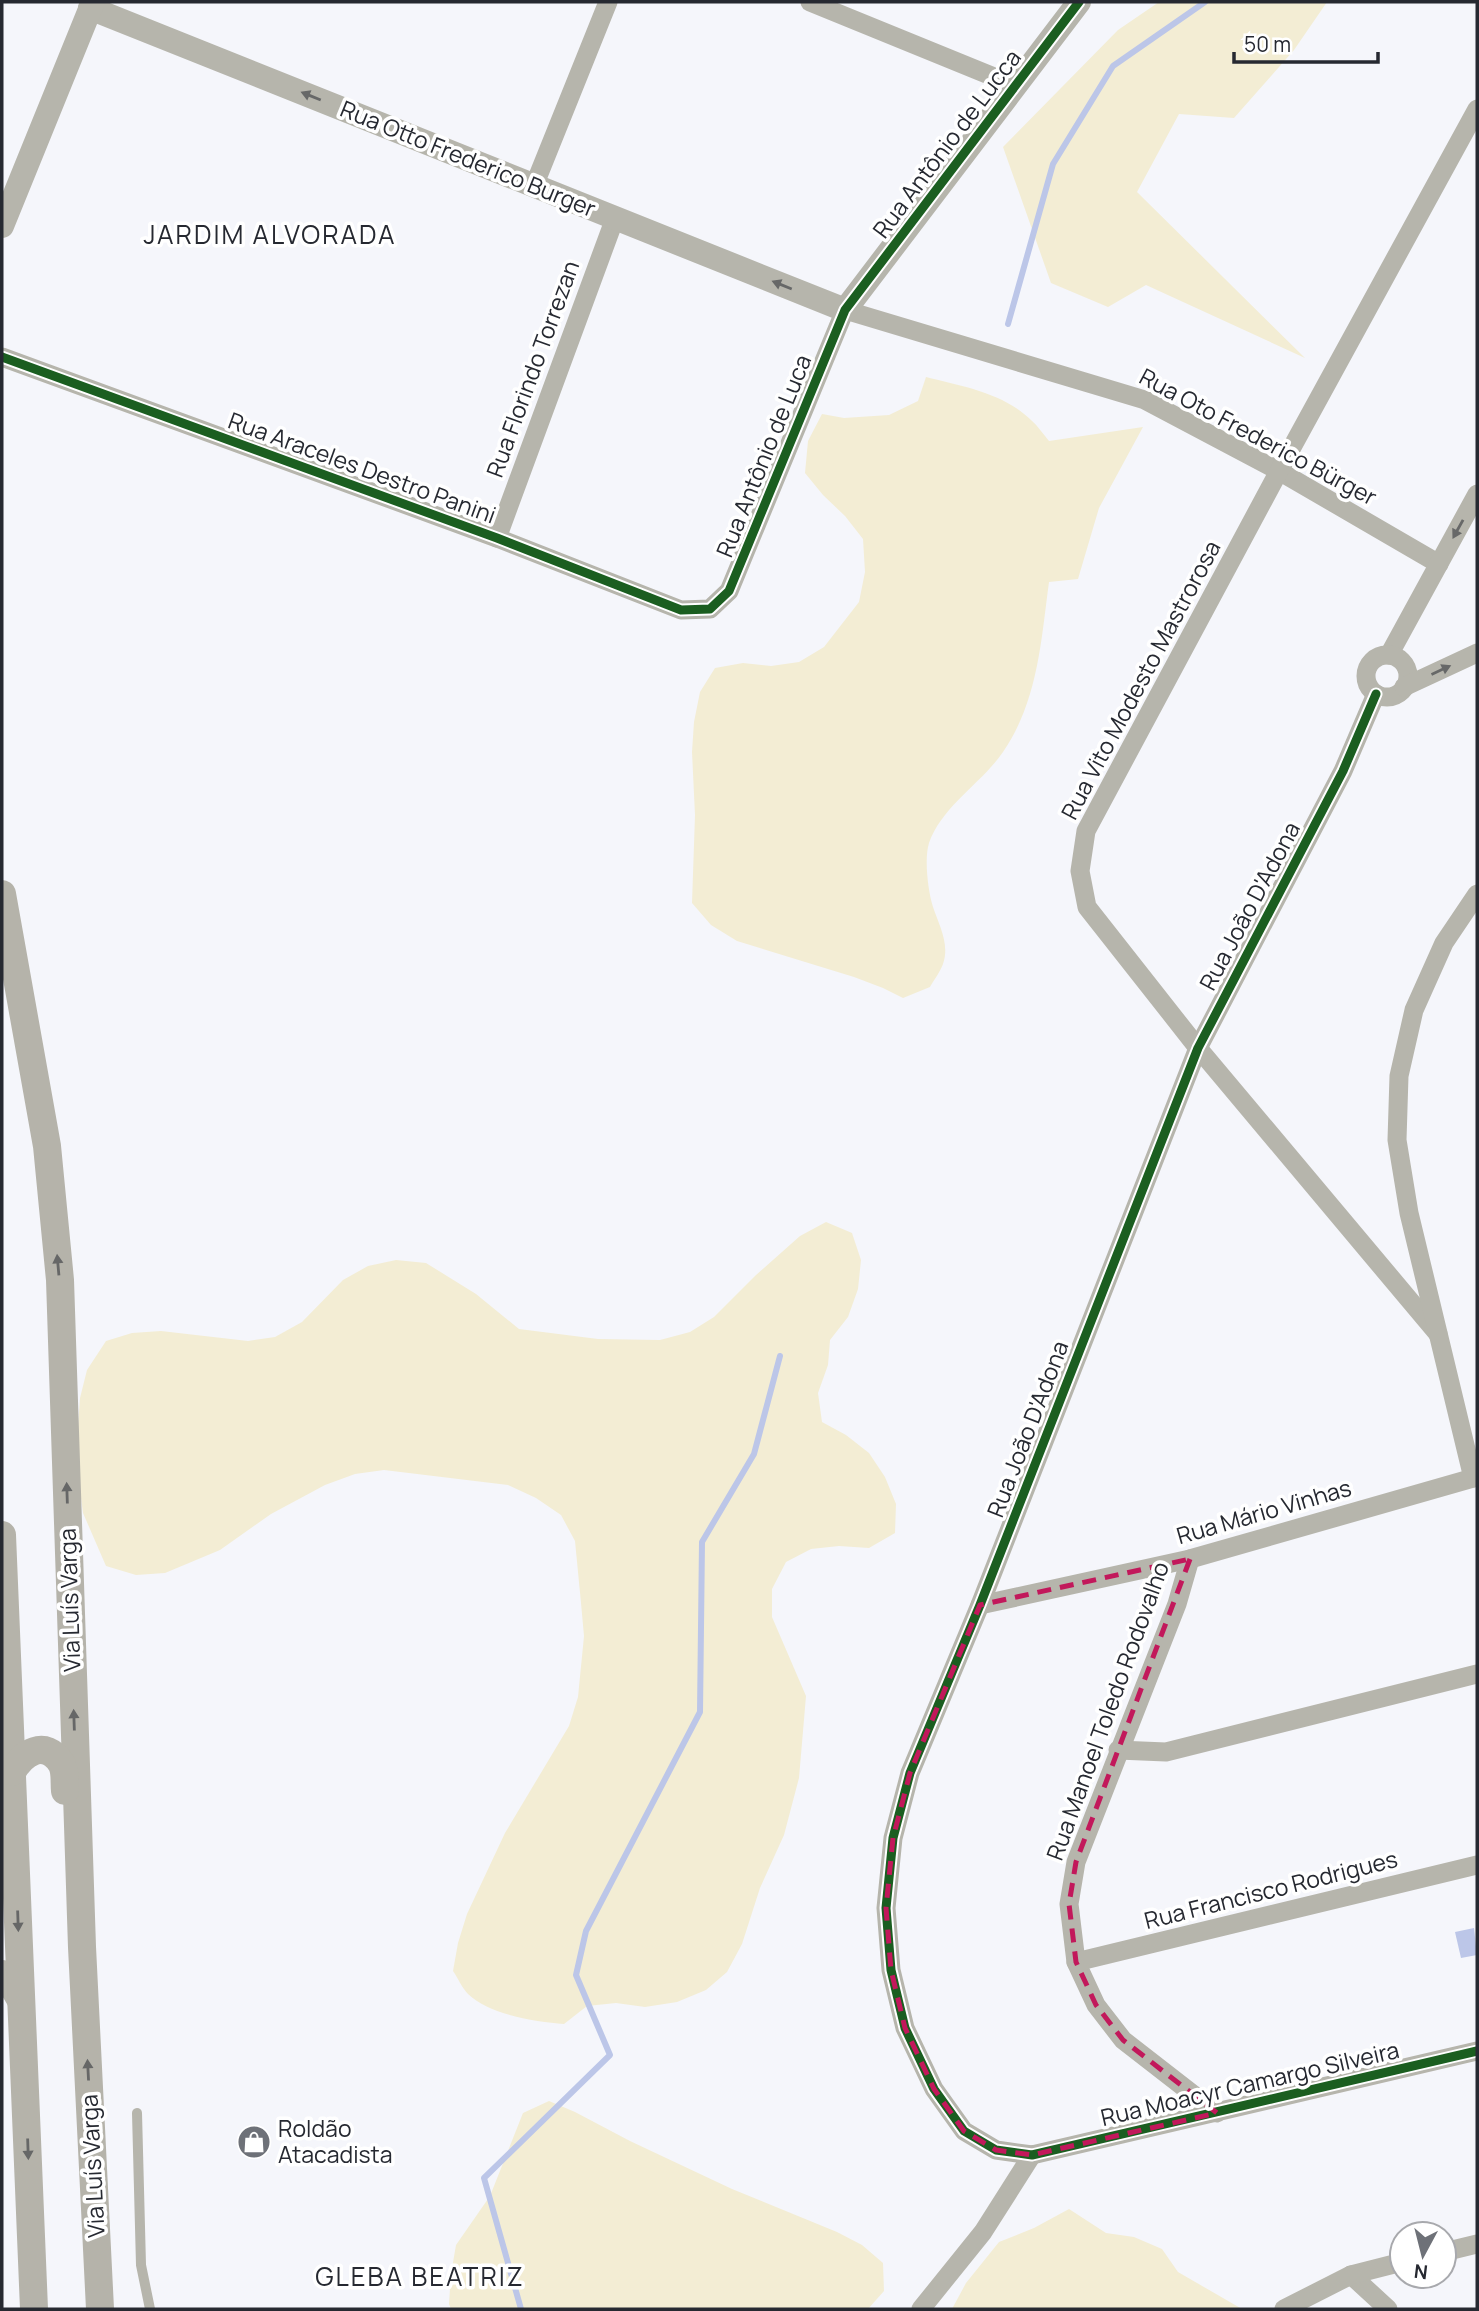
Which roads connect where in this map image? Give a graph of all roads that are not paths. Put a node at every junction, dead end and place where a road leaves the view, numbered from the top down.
1 (608, 2) edge
2 (810, 2) edge
3 (1079, 2) edge
4 (92, 5) edge
5 (1016, 86) junction
6 (1477, 109) edge
7 (534, 186) junction
8 (615, 218) junction
9 (2, 226) edge
10 (845, 310) junction
11 (2, 357) edge
12 (1279, 471) junction
13 (1477, 494) edge
14 (497, 538) junction
15 (1439, 564) junction
16 (710, 610) joint
17 (1477, 653) edge
18 (1389, 655) junction
19 (1404, 687) junction
20 (1376, 694) junction
21 (2, 894) edge
22 (1477, 894) edge
23 (1198, 1048) junction
24 (1438, 1334) junction
25 (1475, 1477) edge
26 (2, 1535) edge
27 (1190, 1559) junction
28 (980, 1605) junction
29 (1477, 1674) edge
30 (1118, 1750) junction
31 (12, 1772) junction
32 (1477, 1865) edge
33 (9, 1882) edge
34 (80, 1906) junction
35 (1076, 1962) junction
36 (2, 1972) edge
37 (21, 2004) junction
38 (1477, 2051) edge
39 (137, 2113) dead end
40 (1217, 2113) junction
41 (1032, 2155) junction
42 (1477, 2244) edge
43 (1458, 2249) edge
44 (1388, 2266) edge
45 (1351, 2275) junction
46 (34, 2309) edge
47 (100, 2309) edge
48 (150, 2309) edge
49 (921, 2309) edge
50 (1284, 2309) edge
51 (1388, 2309) edge

1 - 7 street
2 - 5 street
3 - 5 street, Rua Antônio de Lucca
7 -> 4 street, Rua Otto Frederico Burger
4 - 9 street
5 - 10 street, Rua Antônio de Lucca
6 - 12 street, Rua Vito Modesto Mastrorosa
7 - 8 street, Rua Otto Frederico Burger
10 -> 8 street, Rua Otto Frederico Burger
8 - 14 street, Rua Florindo Torrezan
10 - 12 street, Rua Oto Frederico Bürger
10 - 16 street, Rua Antônio de Luca
11 - 14 street, Rua Araceles Destro Panini
12 - 15 street, Rua Oto Frederico Bürger
12 - 23 street, Rua Vito Modesto Mastrorosa
13 -> 15 street
14 - 16 street, Rua Araceles Destro Panini
15 - 18 street
19 -> 17 street
18 - 19 street
18 - 20 street
19 - 20 street
20 - 23 street, Rua João D'Adona
34 -> 21 main road, Via Luís Varga
22 - 24 street
23 - 24 street, Rua Vito Modesto Mastrorosa
23 - 28 street, Rua João D'Adona
24 - 25 street
25 - 27 street, Rua Mário Vinhas
26 - 31 main road
27 - 28 street, Rua Mário Vinhas
27 - 30 street, Rua Manoel Toledo Rodovalho
28 - 41 street, Rua João D'Adona
29 - 30 street
30 - 35 street, Rua Manoel Toledo Rodovalho
31 - 33 main road
31 - 34 main road
32 - 35 street, Rua Francisco Rodrigues
33 -> 37 main road
47 -> 34 main road, Via Luís Varga
35 - 40 street, Rua Manoel Toledo Rodovalho
36 - 37 street
37 -> 46 main road
38 - 40 street, Rua Moacyr Camargo Silveira
39 - 48 lane
40 - 41 street, Rua Moacyr Camargo Silveira
41 - 49 street
42 - 43 street
44 - 45 street
45 - 50 street
45 - 51 street

